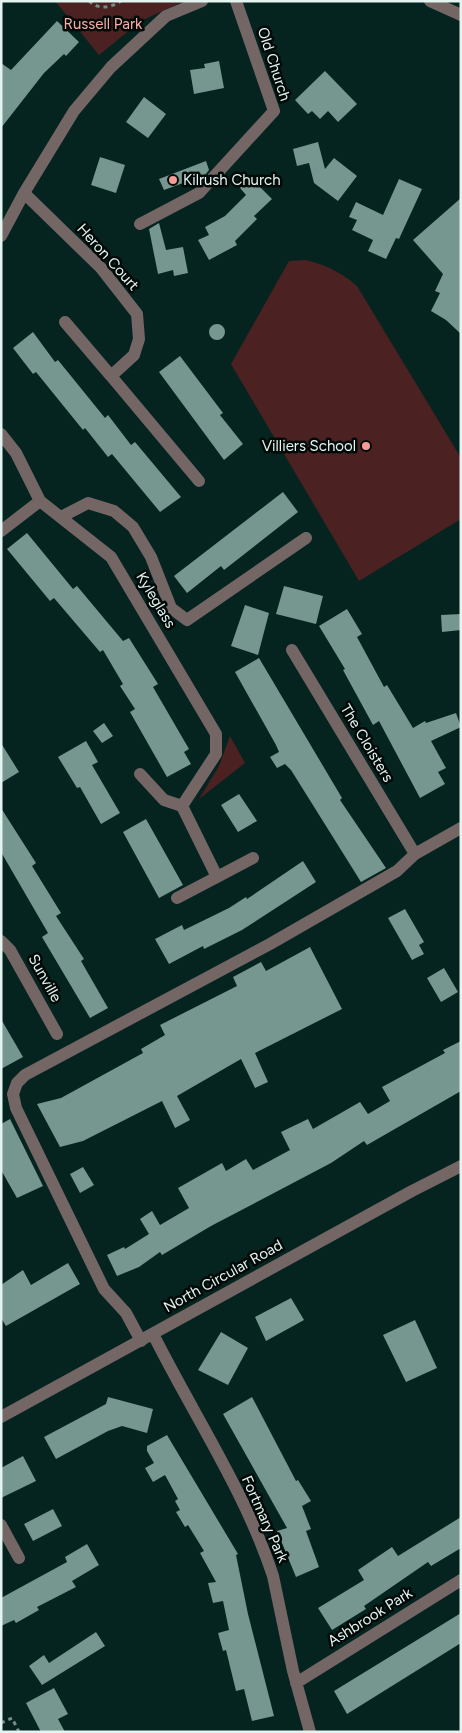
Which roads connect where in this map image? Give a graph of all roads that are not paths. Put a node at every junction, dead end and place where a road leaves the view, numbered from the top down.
1 (202, 1) edge
2 (236, 1) edge
3 (430, 1) edge
4 (461, 15) edge
5 (24, 194) junction
6 (140, 224) dead end
7 (1, 236) edge
8 (65, 322) dead end
9 (111, 376) junction
10 (1, 434) edge
11 (199, 481) dead end
12 (40, 501) junction
13 (61, 517) junction
14 (1, 531) edge
15 (306, 538) dead end
16 (292, 650) dead end
17 (140, 774) dead end
18 (182, 806) junction
19 (461, 828) edge
20 (415, 854) junction
21 (253, 858) dead end
22 (217, 877) junction
23 (178, 898) dead end
24 (1, 941) edge
25 (57, 1034) dead end
26 (461, 1166) edge
27 (153, 1334) junction
28 (141, 1341) junction
29 (1, 1417) edge
30 (1, 1525) edge
31 (19, 1558) dead end
32 (461, 1580) edge
33 (296, 1683) junction
34 (310, 1732) edge

1 - 5 street
2 - 6 street, Old Church
3 - 4 street
5 - 7 street
5 - 9 street, Heron Court
8 - 9 street
9 - 11 street
10 - 12 street, Kyleglass
12 - 13 street, Kyleglass
12 - 14 street
13 - 15 street
13 - 18 street, Kyleglass
16 - 20 street, The Cloisters
17 - 18 street
18 - 22 street
19 - 20 street
20 - 28 street
21 - 22 street
22 - 23 street
24 - 25 street, Sunville
26 - 27 street, North Circular Road
27 - 28 street, North Circular Road
27 - 33 street, Fortmary Park
28 - 29 street, North Circular Road
30 - 31 street
32 - 33 street, Ashbrook Park
33 - 34 street, Fortmary Park

